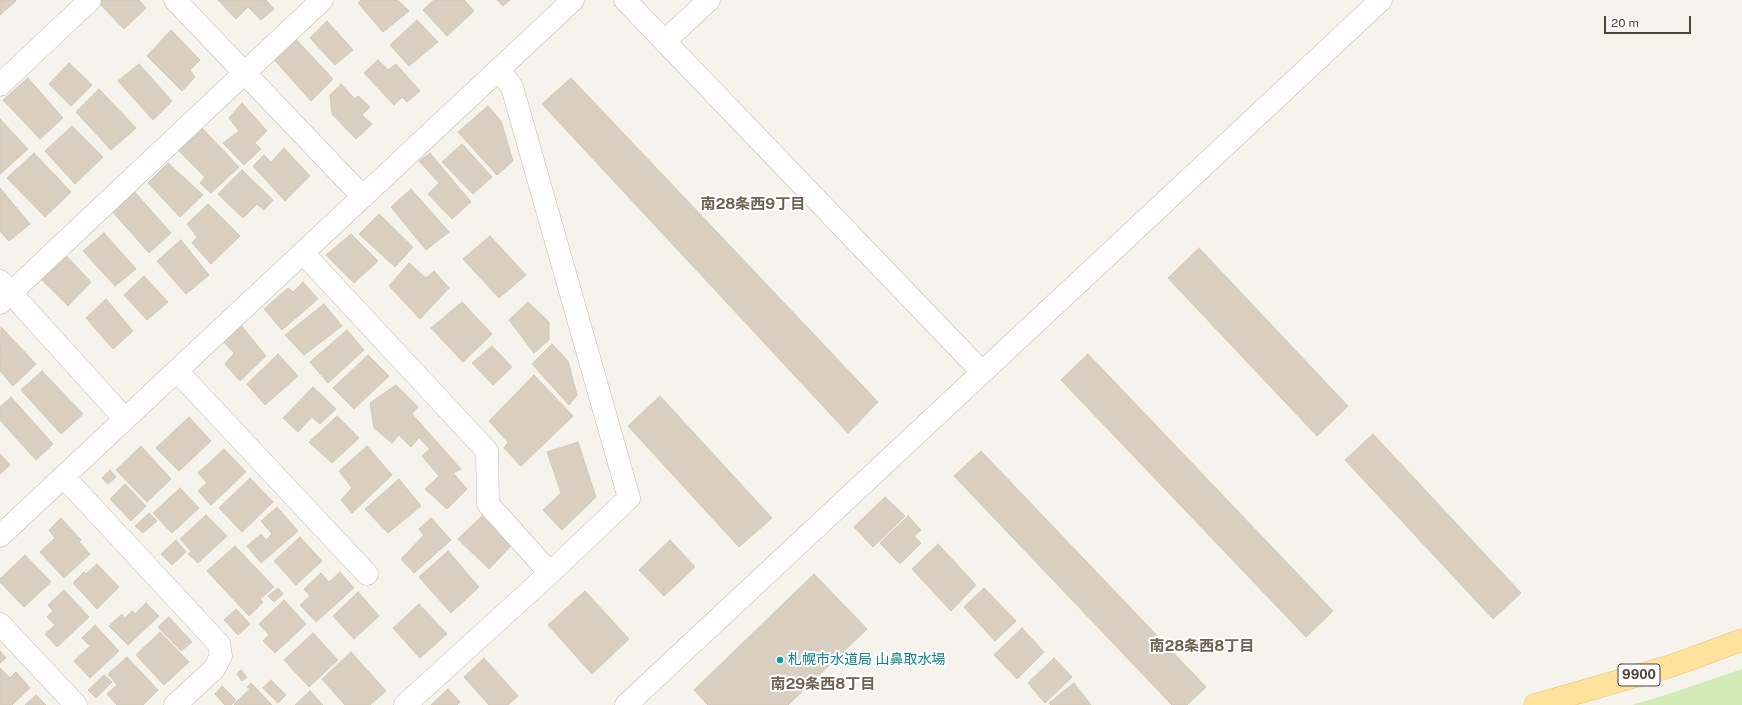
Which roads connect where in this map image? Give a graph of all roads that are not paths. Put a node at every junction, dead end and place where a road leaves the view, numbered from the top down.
1 (90, 0) edge
2 (175, 0) edge
3 (322, 0) edge
4 (573, 0) edge
5 (625, 0) edge
6 (709, 0) edge
7 (1381, 0) edge
8 (665, 41) junction
9 (499, 70) junction
10 (244, 72) junction
11 (0, 84) edge
12 (363, 197) junction
13 (303, 253) junction
14 (4, 292) edge
15 (177, 371) junction
16 (982, 372) junction
17 (125, 419) junction
18 (64, 477) junction
19 (0, 536) edge
20 (550, 573) junction
21 (367, 574) dead end
22 (0, 624) edge
23 (1742, 640) edge
24 (76, 705) edge
25 (175, 705) edge
26 (405, 705) edge
27 (626, 705) edge
28 (1535, 705) edge

1 - 11 street
2 - 10 street
3 - 10 street
4 - 9 street
5 - 8 street
6 - 8 street
7 - 16 street
8 - 16 street
9 - 12 street
9 - 20 street
10 - 12 street
10 - 14 street
12 - 13 street
13 - 15 street
13 - 20 street
14 - 17 street
15 - 17 street
15 - 21 street
16 - 27 street
17 - 18 street
18 - 19 street
18 - 25 street
20 - 26 street
22 - 24 street
23 - 28 main road, 9900

